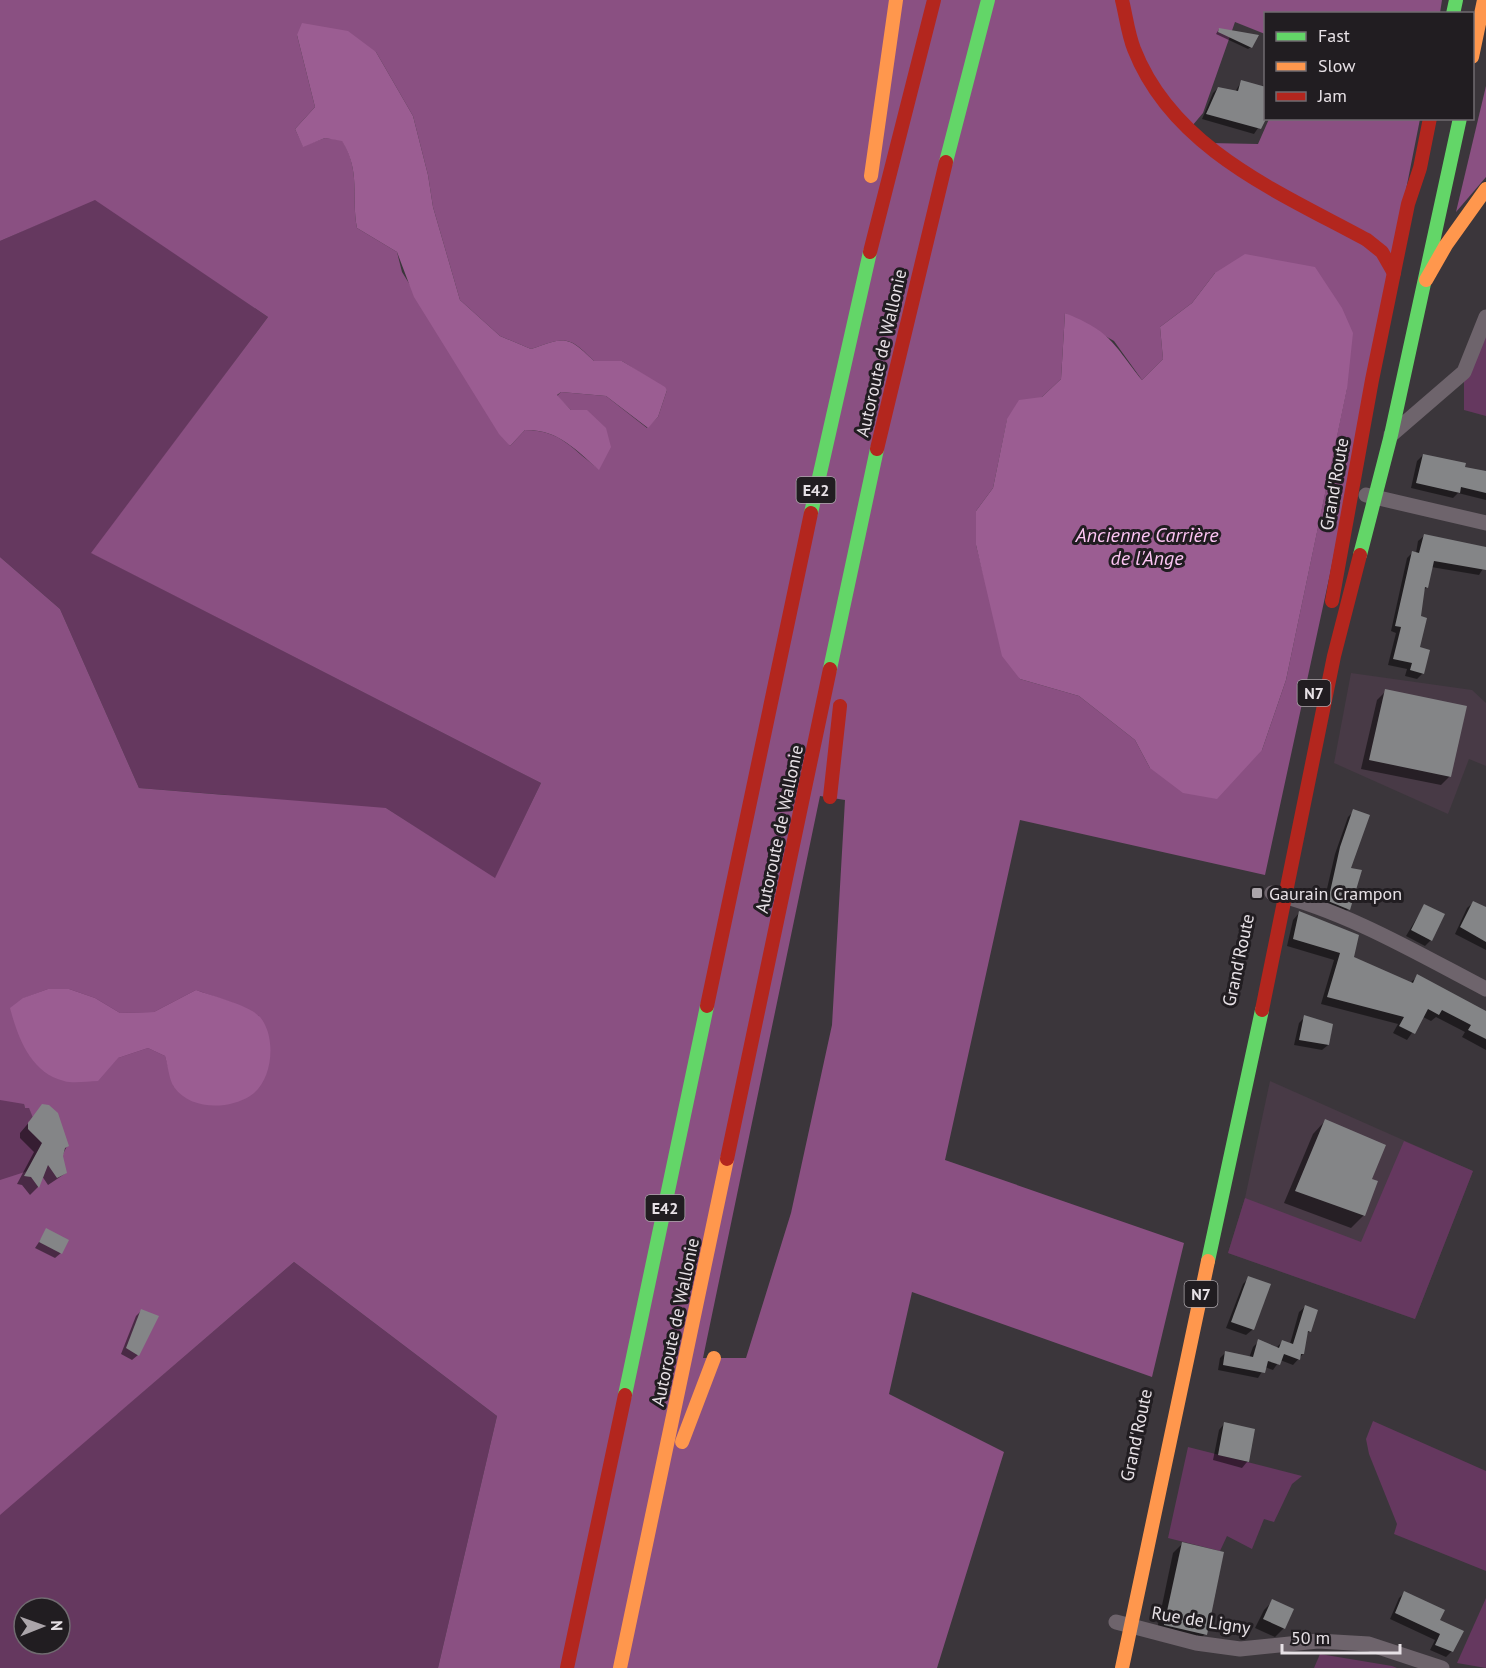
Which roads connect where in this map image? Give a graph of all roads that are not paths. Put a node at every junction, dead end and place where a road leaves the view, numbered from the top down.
1 (896, 0) edge
2 (934, 0) edge
3 (988, 0) edge
4 (1122, 0) edge
5 (1484, 0) edge
6 (1474, 52) edge
7 (1430, 120) edge
8 (1460, 120) edge
9 (1486, 189) edge
10 (1442, 208) junction
11 (874, 234) junction
12 (1401, 239) junction
13 (1367, 240) junction
14 (1394, 273) junction
15 (1426, 280) junction
16 (1486, 317) edge
17 (1391, 435) junction
18 (1352, 492) junction
19 (1375, 497) junction
20 (1486, 523) edge
21 (849, 584) junction
22 (844, 674) dead end
23 (842, 696) dead end
24 (830, 797) dead end
25 (1279, 895) junction
26 (1253, 984) dead end
27 (1486, 989) edge
28 (714, 1358) dead end
29 (641, 1569) junction
30 (1119, 1623) junction
31 (567, 1668) edge
32 (620, 1668) edge
33 (1122, 1668) edge
34 (1442, 1668) edge

1 - 11 main road
2 - 11 main road, Autoroute de Wallonie / E42
3 - 21 main road, Autoroute de Wallonie
4 - 13 main road
5 - 6 main road
7 - 12 main road, Grand'Route / N7
8 - 10 main road, Grand'Route / N7
9 - 15 main road
10 - 12 main road
10 - 15 main road, Grand'Route / N7
11 - 31 main road, Autoroute de Wallonie / E42
12 - 13 main road
12 - 14 main road, Grand'Route / N7
13 - 14 main road
14 - 18 main road, Grand'Route / N7
15 - 17 main road, Grand'Route / N7
16 - 17 street
17 - 19 main road, Grand'Route / N7
18 - 19 street
18 - 25 main road, Grand'Route / N7
19 - 20 street
19 - 25 main road, Grand'Route / N7
21 - 22 main road
21 - 29 main road, Autoroute de Wallonie
23 - 24 main road
25 - 26 main road, Grand'Route / N7
25 - 27 street
25 - 30 main road, Grand'Route / N7
28 - 29 main road
29 - 32 main road, Autoroute de Wallonie
30 - 33 main road, Grand'Route / N7
30 - 34 street, Rue de Ligny

